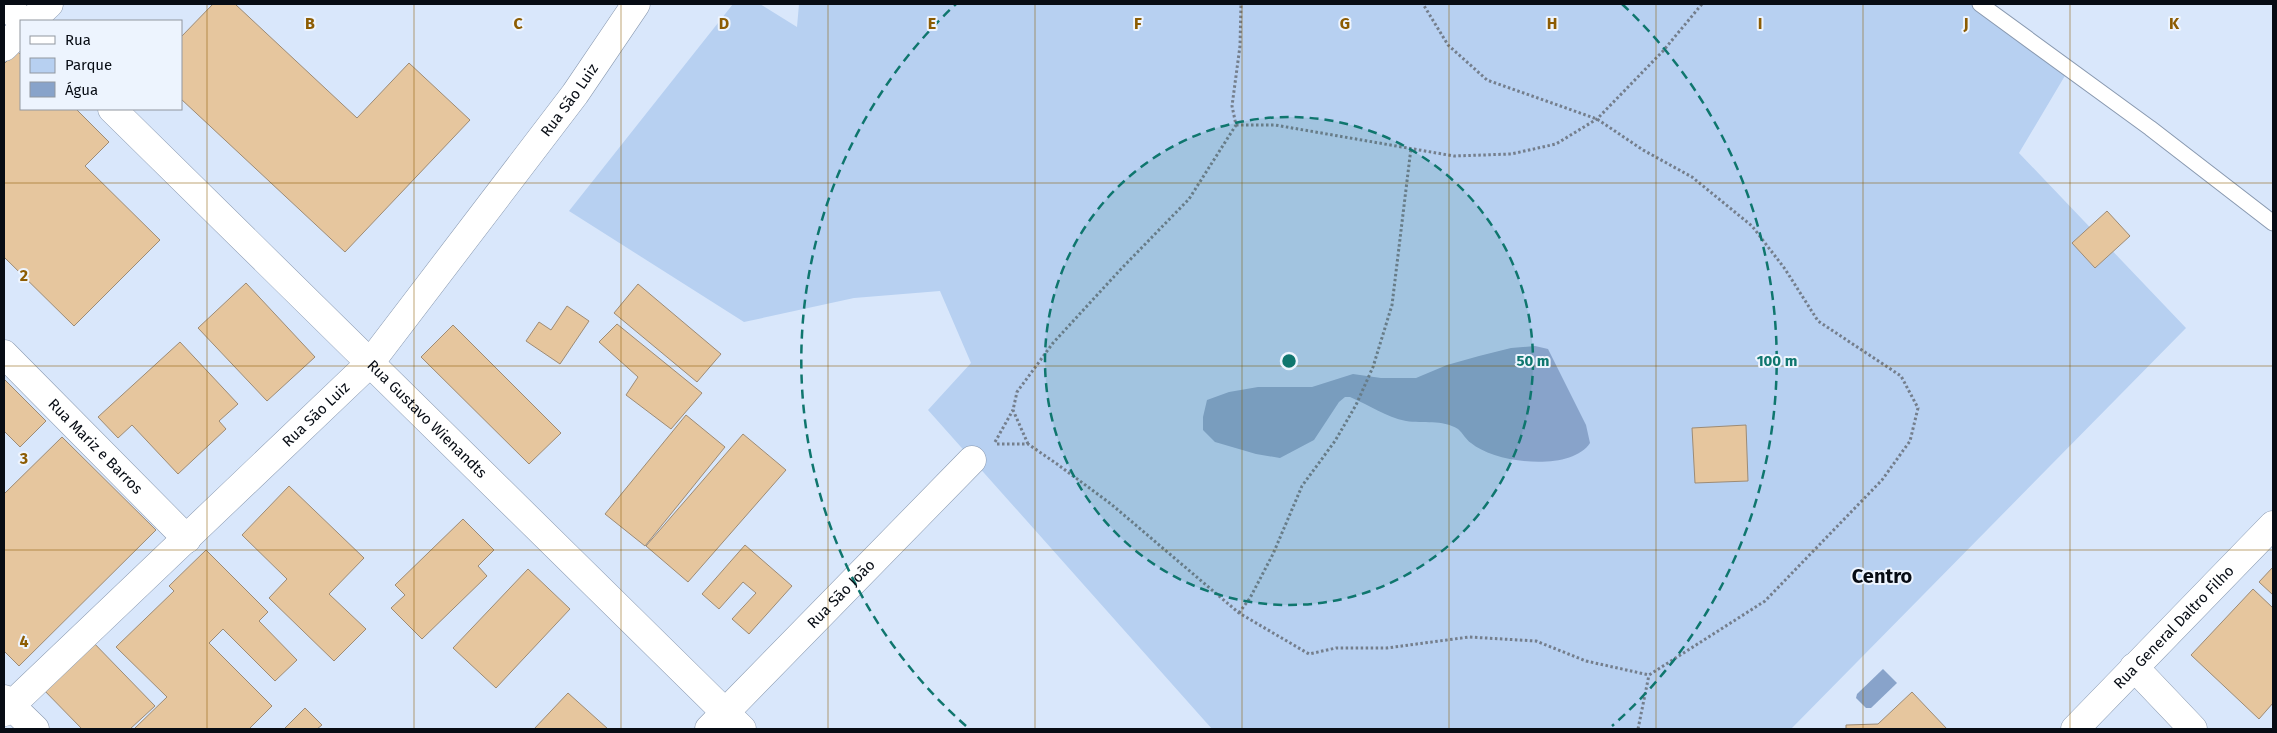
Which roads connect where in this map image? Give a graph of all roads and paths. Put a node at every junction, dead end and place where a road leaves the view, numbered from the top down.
1 (5, 4) edge
2 (49, 4) edge
3 (636, 4) edge
4 (1241, 4) edge
5 (1423, 4) edge
6 (1702, 4) edge
7 (1980, 4) edge
8 (21, 20) edge
9 (31, 20) edge
10 (20, 31) edge
11 (4, 47) edge
12 (113, 110) edge
13 (1597, 119) junction
14 (1236, 125) junction
15 (1410, 148) junction
16 (2273, 223) edge
17 (4, 354) edge
18 (370, 363) junction
19 (1013, 410) junction
20 (1028, 444) junction
21 (972, 460) dead end
22 (2273, 525) edge
23 (187, 539) junction
24 (1239, 613) junction
25 (2134, 667) junction
26 (1649, 676) junction
27 (6, 706) edge
28 (726, 724) edge
29 (35, 729) edge
30 (1638, 729) edge
31 (2075, 729) edge
32 (2193, 729) edge

1 - 8 street
2 - 9 street
3 - 18 street, Rua São Luiz
4 - 14 path
5 - 13 path
6 - 13 path
7 - 16 lane
10 - 11 street
12 - 18 street, Rua Gustavo Wienandts
13 - 15 path
13 - 26 path
14 - 15 path
14 - 19 path
15 - 24 path
17 - 23 street, Rua Mariz e Barros
18 - 23 street, Rua São Luiz
18 - 28 street, Rua Gustavo Wienandts
19 - 20 path
19 - 20 path
20 - 24 path
21 - 28 street, Rua São João
22 - 25 street, Rua General Daltro Filho
23 - 27 street, Rua São Luiz
24 - 26 path
25 - 31 street, Rua General Daltro Filho
25 - 32 street
26 - 30 path
27 - 29 street

